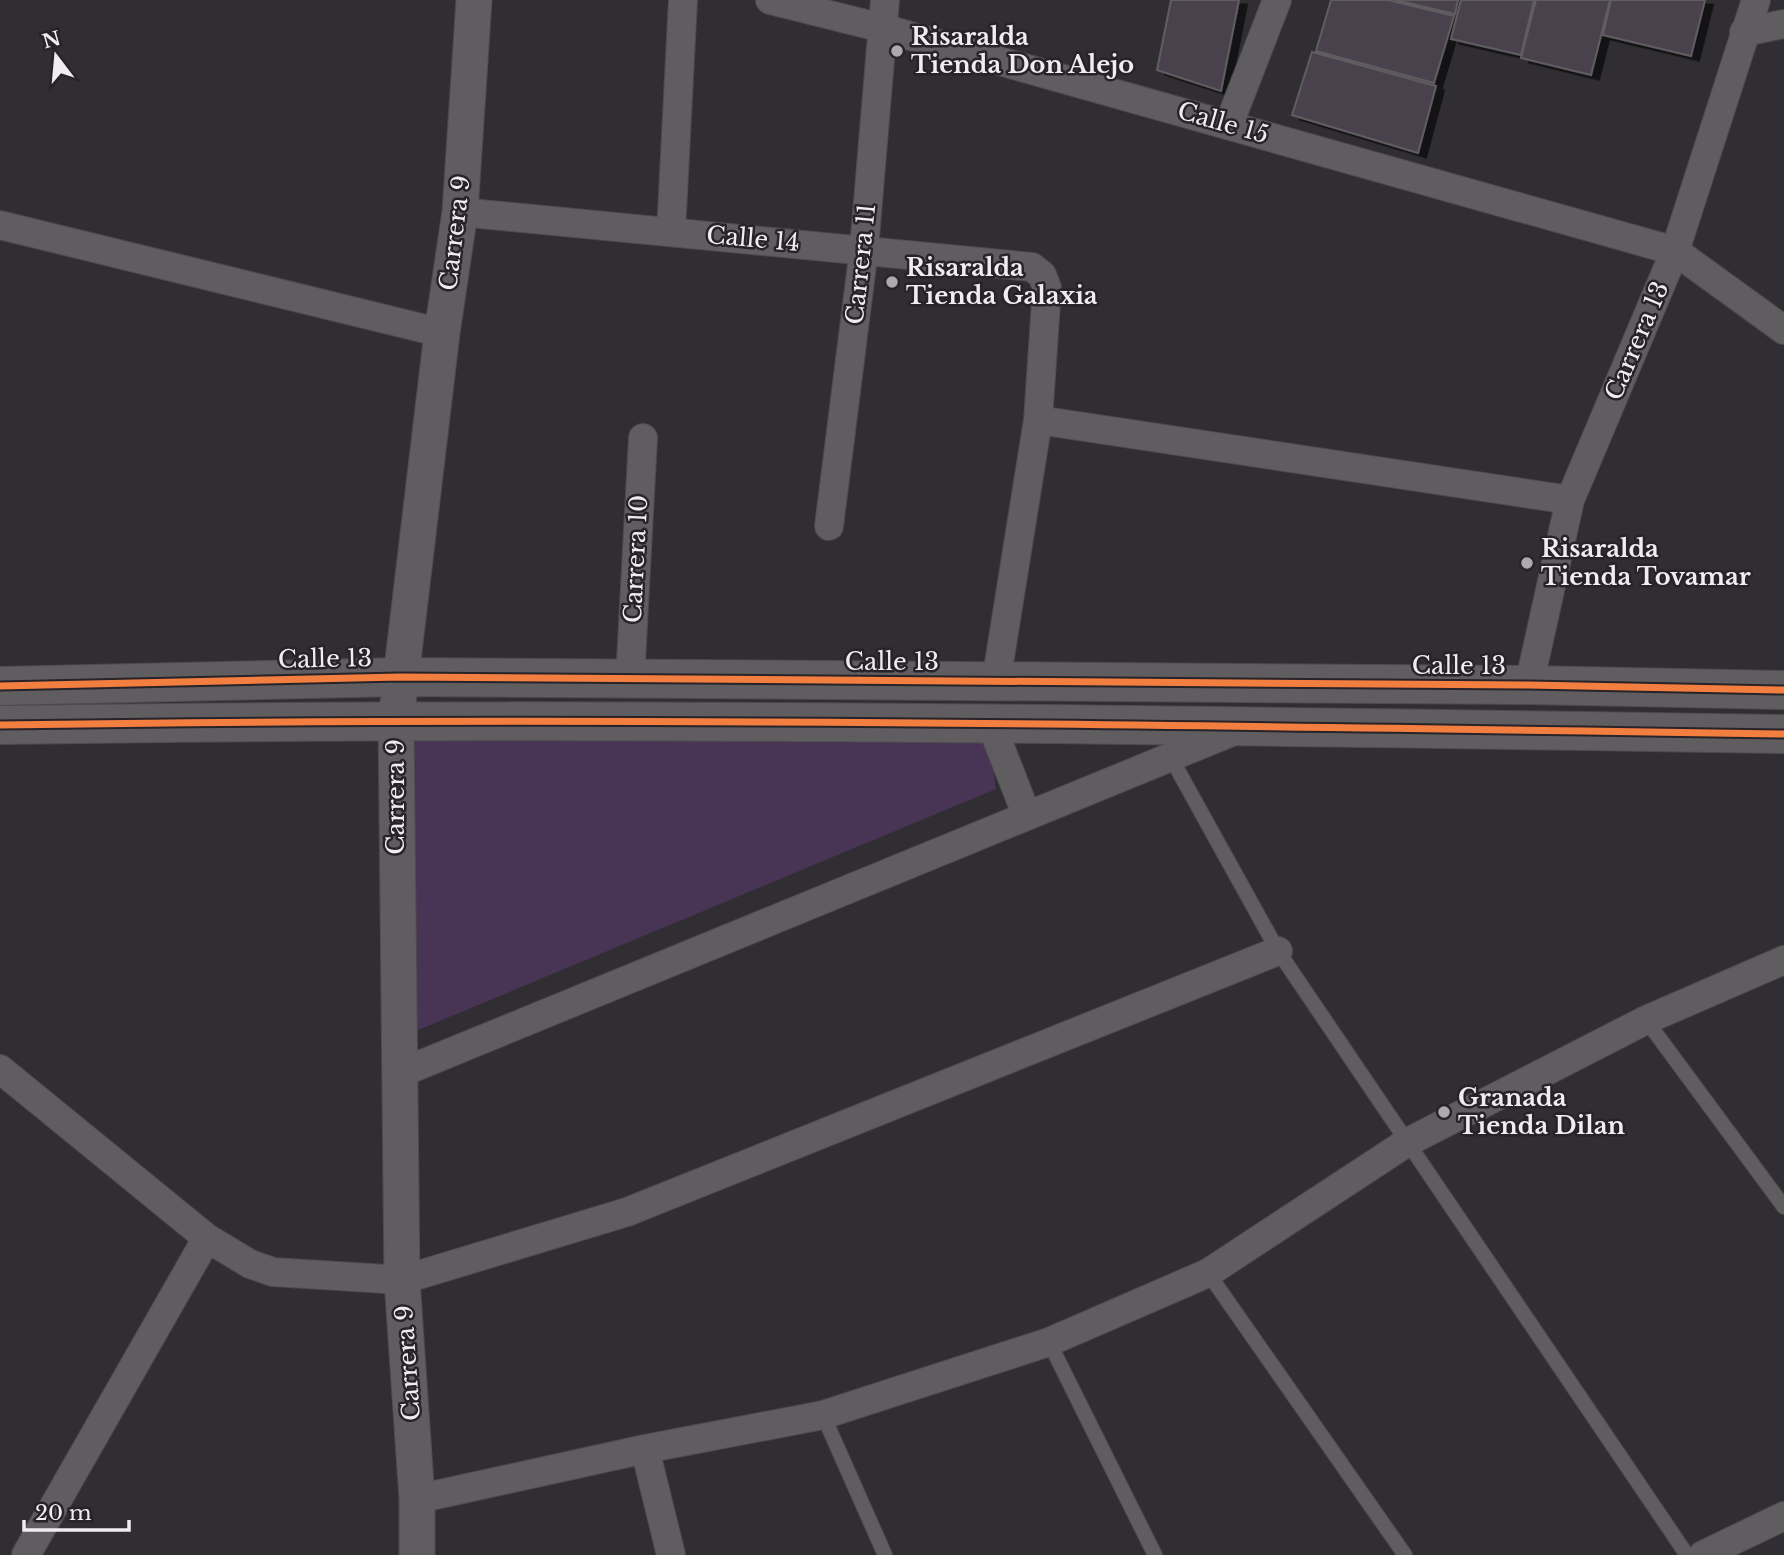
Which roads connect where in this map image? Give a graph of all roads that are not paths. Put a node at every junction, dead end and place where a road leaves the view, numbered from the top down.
1 (474, 0) edge
2 (683, 0) edge
3 (770, 0) edge
4 (1277, 0) edge
5 (1756, 0) edge
6 (884, 14) edge
7 (1784, 24) edge
8 (1744, 32) junction
9 (1229, 124) junction
10 (460, 212) junction
11 (0, 225) edge
12 (670, 232) junction
13 (864, 249) junction
14 (1675, 251) junction
15 (1784, 330) edge
16 (442, 333) junction
17 (1038, 420) junction
18 (643, 438) dead end
19 (1570, 500) junction
20 (829, 526) dead end
21 (400, 677) junction
22 (630, 680) junction
23 (996, 682) junction
24 (1529, 685) junction
25 (0, 686) edge
26 (1784, 690) edge
27 (396, 719) junction
28 (991, 724) junction
29 (0, 725) edge
30 (1249, 726) junction
31 (1784, 734) edge
32 (1170, 756) junction
33 (1027, 816) junction
34 (1278, 951) junction
35 (1784, 960) edge
36 (1646, 1020) junction
37 (0, 1069) edge
38 (398, 1074) junction
39 (1406, 1143) junction
40 (1784, 1207) edge
41 (207, 1238) junction
42 (1208, 1273) junction
43 (402, 1280) junction
44 (1049, 1342) junction
45 (823, 1415) junction
46 (645, 1449) junction
47 (417, 1499) junction
48 (1784, 1516) edge
49 (26, 1555) edge
50 (417, 1555) edge
51 (671, 1555) edge
52 (885, 1555) edge
53 (1155, 1555) edge
54 (1405, 1555) edge
55 (1687, 1555) edge
56 (1703, 1555) edge

1 - 10 street, Carrera 9
2 - 12 street
3 - 6 street, Calle 15
4 - 9 street
5 - 8 street, Carrera 13
6 - 9 street, Calle 15
6 - 13 street, Carrera 11
7 - 8 street
8 - 14 street, Carrera 13
9 - 14 street, Calle 15
10 - 12 street, Calle 14
10 - 16 street, Carrera 9
11 - 16 street
12 - 13 street, Calle 14
13 - 17 street, Calle 14
13 - 20 street, Carrera 11
14 - 15 street
14 - 19 street, Carrera 13
16 - 21 street, Carrera 9
17 - 19 street
17 - 23 street
18 - 22 street, Carrera 10
19 - 24 street, Carrera 13
21 - 22 main road, Calle 13
21 - 25 main road, Calle 13
21 - 27 street, Carrera 9
22 - 23 main road, Calle 13
23 - 24 main road, Calle 13
24 - 26 main road, Calle 13
27 - 28 main road
27 - 29 main road
27 - 38 street, Carrera 9
28 - 30 main road
28 - 33 street
30 - 31 main road
30 - 32 street
32 - 33 street
32 - 34 lane
33 - 38 street
34 - 39 lane
34 - 43 street
35 - 36 street
36 - 39 street
36 - 40 lane
37 - 41 street
38 - 43 street, Carrera 9
39 - 42 street
39 - 55 lane
41 - 43 street
41 - 49 street
42 - 44 street
42 - 54 lane
43 - 47 street, Carrera 9
44 - 45 street
44 - 53 lane
45 - 46 street
45 - 52 lane
46 - 47 street
46 - 51 street
47 - 50 street, Carrera 9
48 - 56 street

